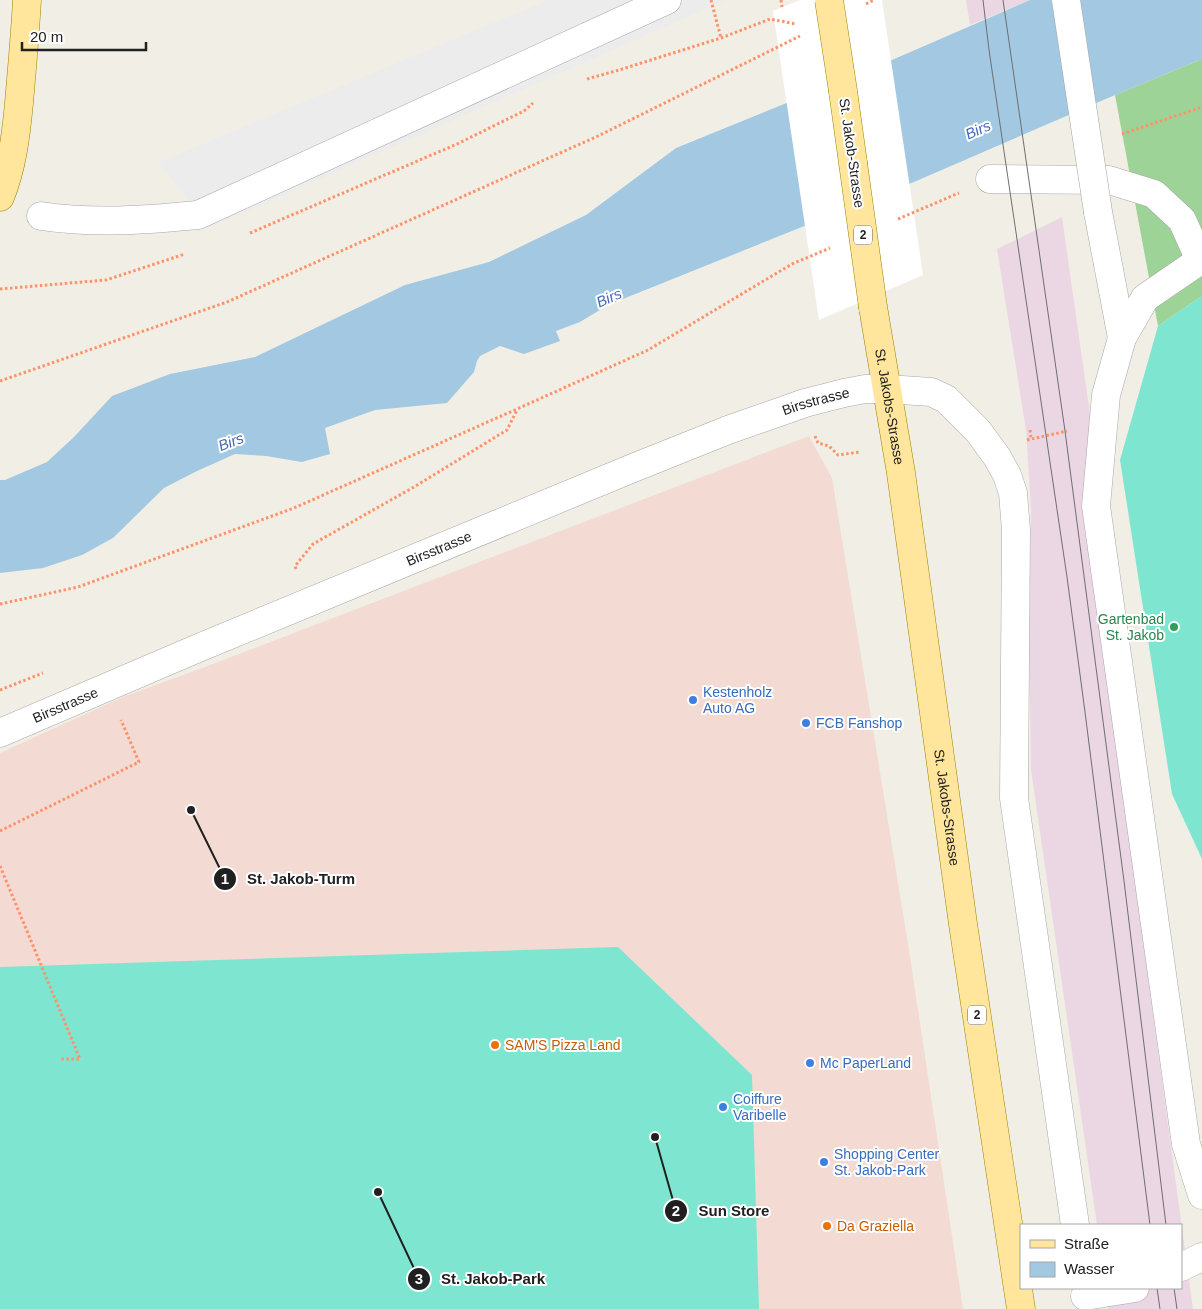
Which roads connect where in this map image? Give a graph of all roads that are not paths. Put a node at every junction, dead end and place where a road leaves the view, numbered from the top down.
1 (27, 0) edge
2 (667, 0) edge
3 (830, 0) edge
4 (1066, 0) edge
5 (990, 179) dead end
6 (0, 197) edge
7 (41, 216) dead end
8 (1201, 259) edge
9 (873, 307) joint
10 (1122, 338) junction
11 (887, 389) junction
12 (0, 733) edge
13 (1202, 1195) edge
14 (1075, 1224) edge
15 (1202, 1257) edge
16 (1182, 1267) edge
17 (1129, 1289) edge
18 (1085, 1298) edge
19 (1021, 1309) edge

1 - 6 main road
2 - 7 street
3 - 9 main road, St. Jakob-Strasse / 2, bridge
4 - 10 street, bridge
5 - 8 street
8 - 10 street
9 - 11 main road, St. Jakobs-Strasse / 2
10 - 13 street
11 - 12 street, Birsstrasse
11 - 14 street, Birsstrasse
11 - 19 main road, St. Jakobs-Strasse / 2
15 - 16 street
17 - 18 street

